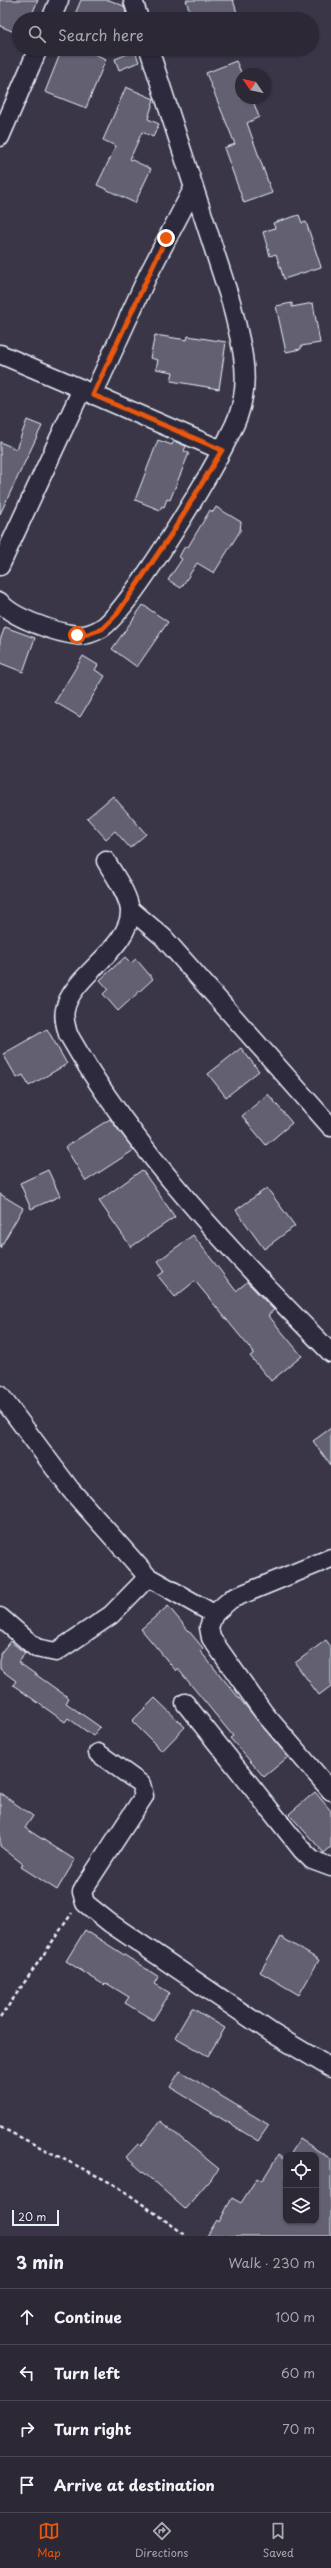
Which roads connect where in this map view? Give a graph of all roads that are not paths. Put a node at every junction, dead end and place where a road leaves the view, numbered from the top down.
1 (59, 0) edge
2 (133, 0) edge
3 (54, 12) edge
4 (137, 12) edge
5 (35, 56) edge
6 (151, 56) edge
7 (0, 137) edge
8 (193, 189) junction
9 (0, 354) edge
10 (87, 392) junction
11 (222, 450) junction
12 (0, 566) edge
13 (0, 602) edge
14 (106, 861) dead end
15 (130, 910) junction
16 (331, 1127) edge
17 (331, 1354) edge
18 (0, 1395) edge
19 (331, 1558) edge
20 (148, 1577) junction
21 (214, 1614) junction
22 (0, 1617) edge
23 (184, 1703) dead end
24 (98, 1753) dead end
25 (331, 1790) edge
26 (331, 1868) edge
27 (331, 2068) edge

1 - 3 street
2 - 4 street
5 - 7 street
6 - 8 street
8 - 10 street
8 - 11 street
9 - 10 street
10 - 11 street
10 - 12 street
11 - 13 street
14 - 15 street
15 - 16 street
15 - 17 street
18 - 20 street
19 - 21 street
20 - 21 street
20 - 22 street
21 - 25 street
23 - 26 street
24 - 27 street

